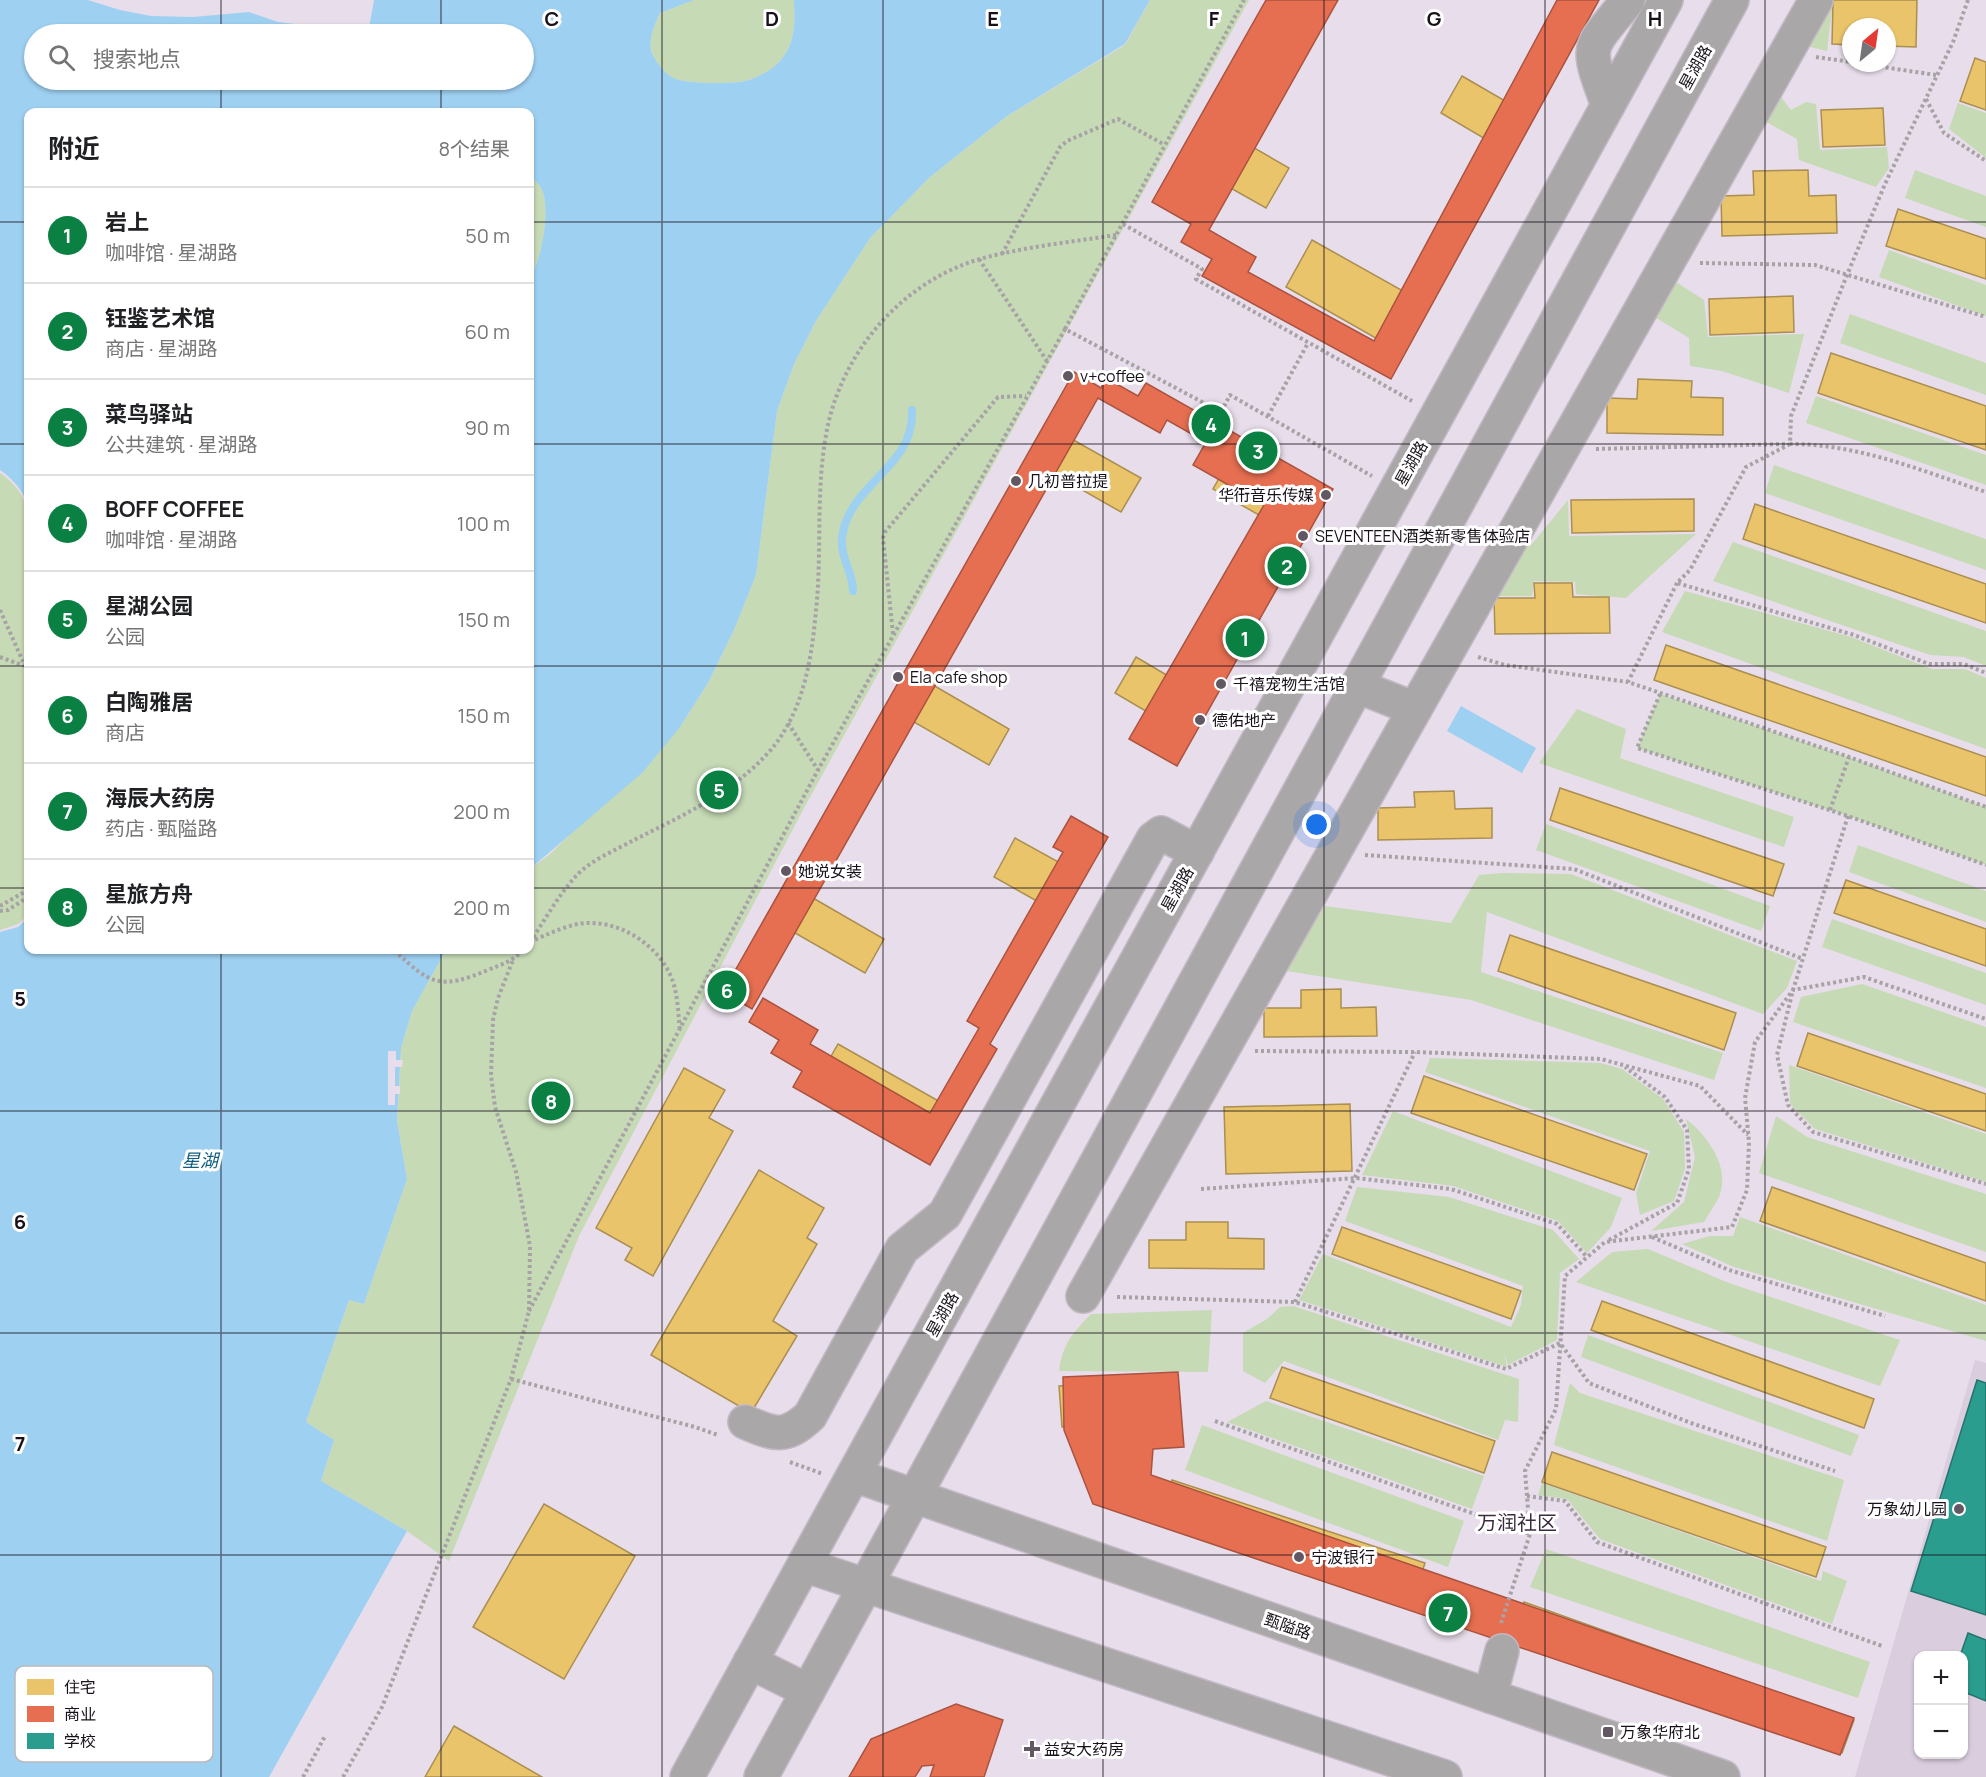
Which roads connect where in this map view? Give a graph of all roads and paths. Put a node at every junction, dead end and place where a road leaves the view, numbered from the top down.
1 (1244, 0) edge
2 (1628, 0) edge
3 (1666, 0) edge
4 (1732, 0) edge
5 (1816, 0) edge
6 (1968, 0) edge
7 (1896, 69) edge
8 (1936, 75) junction
9 (1926, 99) junction
10 (1608, 105) junction
11 (1166, 145) junction
12 (1986, 161) edge
13 (1123, 224) junction
14 (1116, 235) junction
15 (1002, 255) junction
16 (979, 260) junction
17 (1670, 262) junction
18 (1847, 275) junction
19 (1986, 317) edge
20 (1065, 329) junction
21 (1308, 343) junction
22 (1047, 361) junction
23 (1026, 396) junction
24 (1422, 407) dead end
25 (1268, 416) junction
26 (1791, 444) junction
27 (1562, 450) junction
28 (1397, 488) junction
29 (1986, 492) edge
30 (1677, 583) junction
31 (0, 610) edge
32 (893, 635) junction
33 (0, 657) edge
34 (24, 662) edge
35 (1505, 665) dead end
36 (24, 667) edge
37 (1986, 673) edge
38 (1628, 682) junction
39 (1357, 686) junction
40 (1660, 694) junction
41 (1415, 709) junction
42 (788, 723) junction
43 (1849, 757) junction
44 (818, 770) junction
45 (1986, 807) edge
46 (1830, 810) junction
47 (1848, 816) junction
48 (1197, 852) junction
49 (1335, 853) junction
50 (1986, 866) edge
51 (24, 892) edge
52 (24, 900) edge
53 (0, 906) edge
54 (0, 911) edge
55 (534, 936) edge
56 (534, 941) edge
57 (398, 954) edge
58 (519, 954) edge
59 (1803, 959) junction
60 (513, 960) junction
61 (1793, 990) junction
62 (1986, 1019) edge
63 (680, 1031) junction
64 (1252, 1051) dead end
65 (1415, 1052) junction
66 (1622, 1065) junction
67 (1749, 1136) junction
68 (1356, 1178) junction
69 (1986, 1184) edge
70 (1201, 1188) dead end
71 (1652, 1236) junction
72 (1605, 1242) junction
73 (1587, 1257) junction
74 (1083, 1296) joint
75 (1295, 1302) junction
76 (529, 1311) junction
77 (1885, 1316) dead end
78 (1560, 1343) junction
79 (511, 1379) junction
80 (1215, 1421) dead end
81 (736, 1430) joint
82 (788, 1461) dead end
83 (1835, 1471) dead end
84 (842, 1476) junction
85 (914, 1496) junction
86 (1527, 1496) junction
87 (1530, 1534) junction
88 (804, 1565) junction
89 (866, 1585) junction
90 (1500, 1640) joint
91 (1882, 1646) dead end
92 (750, 1662) junction
93 (808, 1691) junction
94 (1490, 1696) junction
95 (325, 1737) dead end
96 (303, 1777) edge
97 (344, 1777) edge
98 (687, 1777) edge
99 (761, 1777) edge
100 (1445, 1777) edge
101 (1723, 1777) edge

1 - 11 path
2 - 10 street
3 - 10 street, 星湖路
4 - 39 street, 星湖路
5 - 17 street
6 - 8 path
7 - 8 path
8 - 9 path
9 - 12 path
9 - 18 path
10 - 28 street, 星湖路
11 - 13 path
11 - 15 path
13 - 14 path
13 - 21 path
14 - 15 path
14 - 20 path
15 - 16 path
16 - 22 path
16 - 42 path
17 - 18 path
17 - 27 street
18 - 19 path
18 - 26 path
20 - 22 path
20 - 25 path
21 - 24 path
21 - 25 path
22 - 23 path
23 - 32 path
23 - 32 path
25 - 28 path
26 - 27 path
26 - 29 path
26 - 30 path
27 - 41 street
28 - 48 street, 星湖路
30 - 37 path
30 - 38 path
31 - 34 path
32 - 44 path
33 - 36 path
35 - 38 path
38 - 40 path
39 - 41 street
39 - 85 street, 星湖路
40 - 43 path
40 - 46 path
41 - 49 street
42 - 44 path
42 - 55 path
43 - 45 path
43 - 46 path
44 - 63 path
46 - 47 path
47 - 50 path
47 - 59 path
48 - 81 street
48 - 84 street, 星湖路
49 - 59 path
49 - 74 street
51 - 53 path
52 - 54 path
56 - 63 path
57 - 60 path
58 - 60 path
59 - 61 path
60 - 76 path
61 - 62 path
61 - 67 path
61 - 69 path
63 - 76 path
64 - 65 path
65 - 66 path
65 - 68 path
66 - 67 path
66 - 72 path
67 - 71 path
68 - 70 path
68 - 73 path
68 - 75 path
71 - 72 path
71 - 77 path
72 - 73 path
73 - 78 path
74 - 75 path
75 - 78 path
76 - 79 path
78 - 83 path
78 - 86 path
79 - 81 path
79 - 97 path
80 - 87 path
82 - 84 path
84 - 85 street, 甄隘路
84 - 88 street, 星湖路
85 - 89 street, 星湖路
85 - 94 street, 甄隘路
86 - 87 path
86 - 91 path
87 - 90 path
88 - 89 street
88 - 92 street, 星湖路
89 - 93 street, 星湖路
89 - 100 street
90 - 94 street
92 - 93 street
92 - 98 street, 星湖路
93 - 99 street, 星湖路
94 - 101 street, 甄隘路
95 - 96 path

